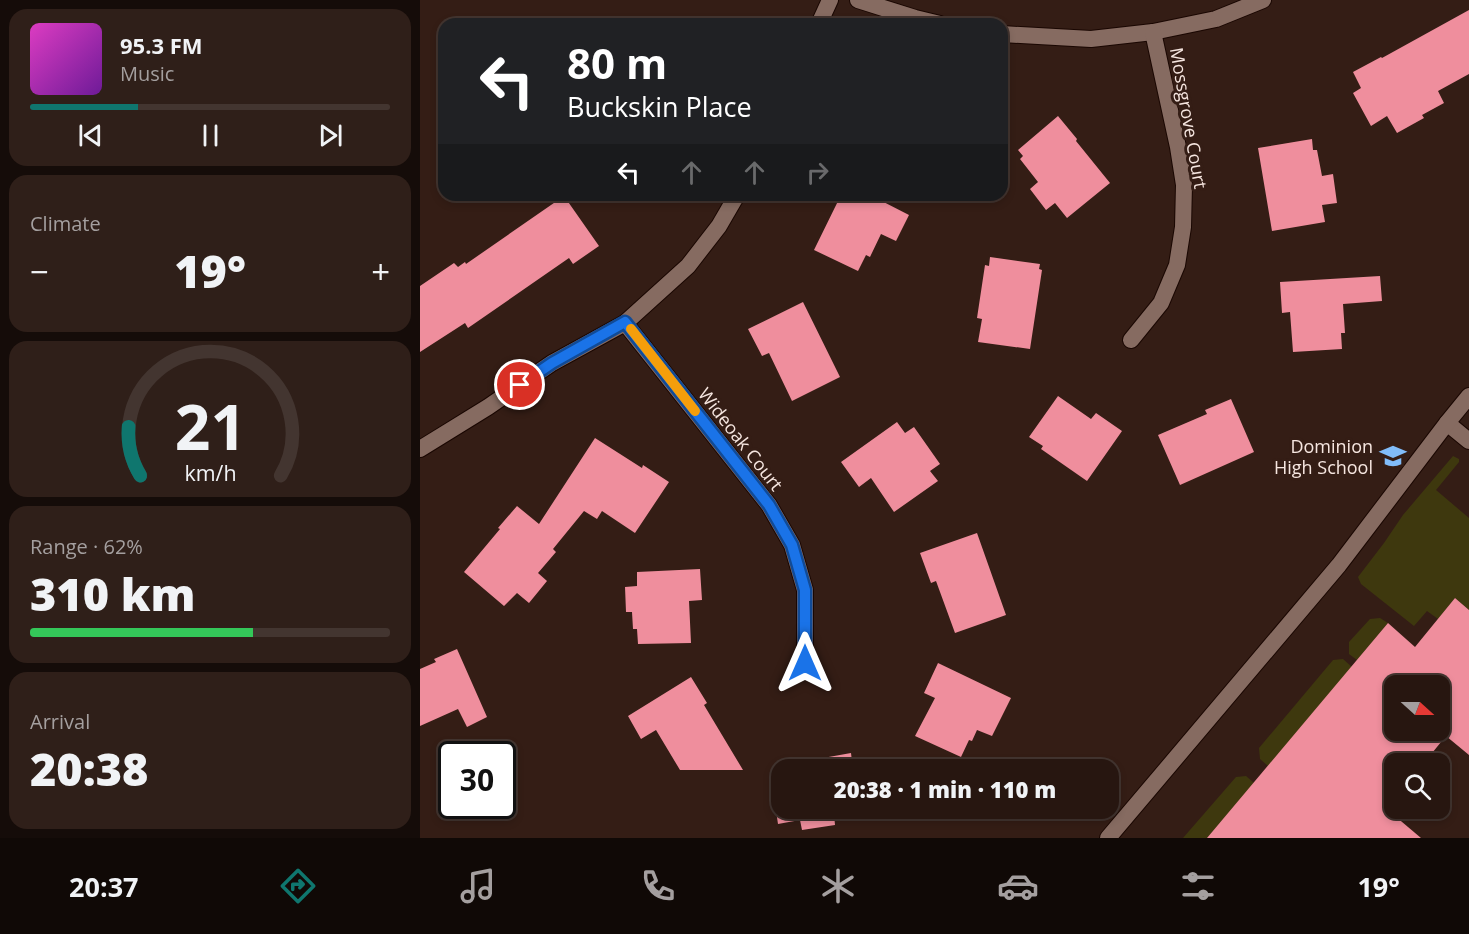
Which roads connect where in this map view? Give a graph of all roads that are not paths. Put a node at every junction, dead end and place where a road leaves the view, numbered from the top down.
1 (830, 0) edge
2 (858, 0) edge
3 (1263, 0) edge
4 (822, 18) edge
5 (915, 18) edge
6 (1153, 32) junction
7 (1008, 34) edge
8 (734, 201) edge
9 (625, 322) junction
10 (1131, 340) dead end
11 (1469, 396) edge
12 (1447, 423) junction
13 (1469, 441) edge
14 (420, 449) edge
15 (805, 663) dead end
16 (1108, 838) edge

1 - 4 street
2 - 5 street
3 - 6 street
6 - 7 street
6 - 10 street, Mossgrove Court
8 - 9 street
9 - 14 street
9 - 15 street, Wideoak Court
11 - 12 street
12 - 13 street
12 - 16 street

